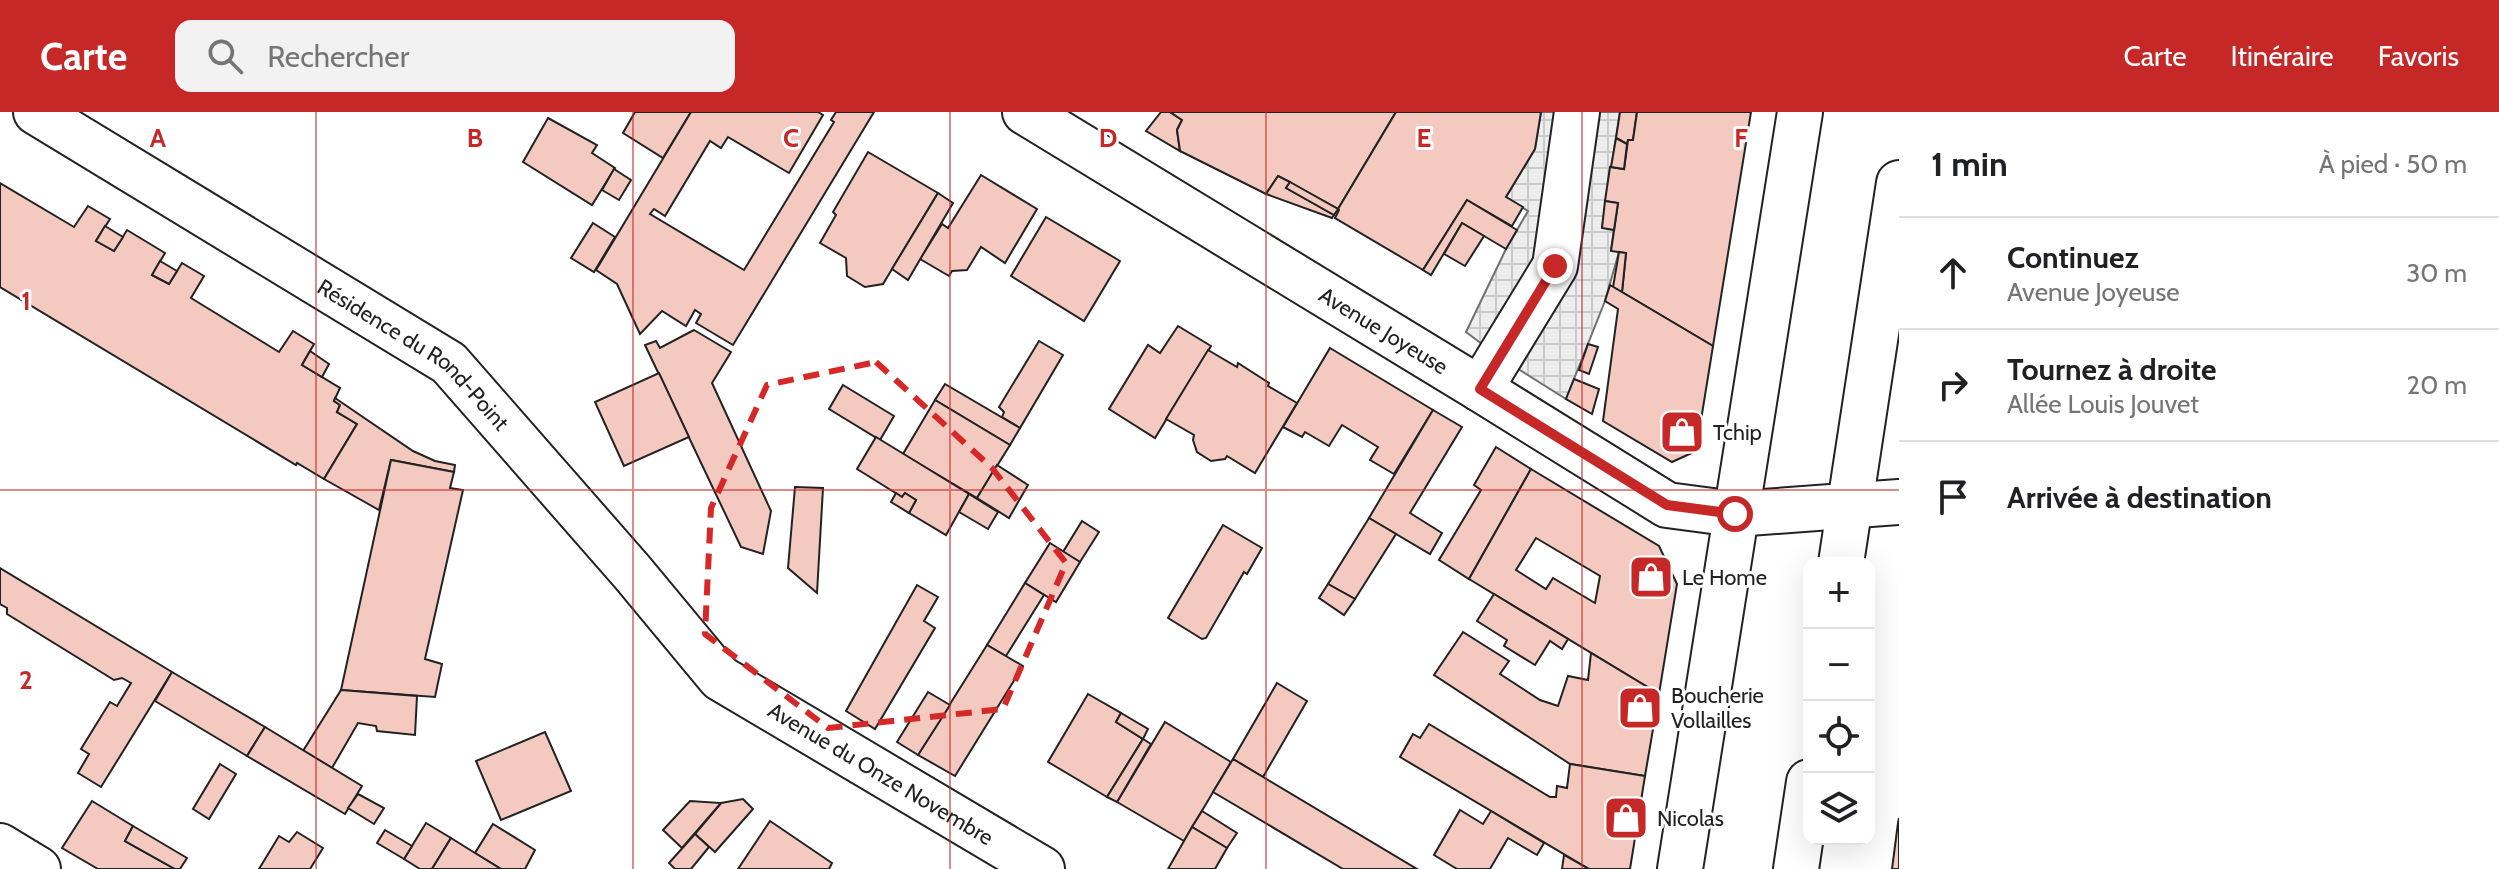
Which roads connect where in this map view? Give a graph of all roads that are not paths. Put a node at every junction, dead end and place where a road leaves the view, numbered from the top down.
1 (36, 112) edge
2 (1025, 112) edge
3 (1577, 112) edge
4 (1800, 112) edge
5 (1899, 183) edge
6 (1480, 389) junction
7 (1899, 502) edge
8 (1849, 508) junction
9 (1735, 514) junction
10 (1842, 557) edge
11 (720, 678) joint
12 (1803, 822) edge
13 (0, 846) edge
14 (38, 869) edge
15 (1042, 869) edge
16 (1680, 869) edge
17 (1796, 869) edge

1 - 11 street, Résidence du Rond-Point
2 - 6 street, Avenue Joyeuse
3 - 6 street
4 - 9 street
5 - 8 street
6 - 9 street, Avenue Joyeuse
7 - 8 street, Avenue Joyeuse
8 - 9 street, Avenue Joyeuse
8 - 10 street
9 - 16 street
11 - 15 street, Avenue du Onze Novembre
12 - 17 street
13 - 14 street

